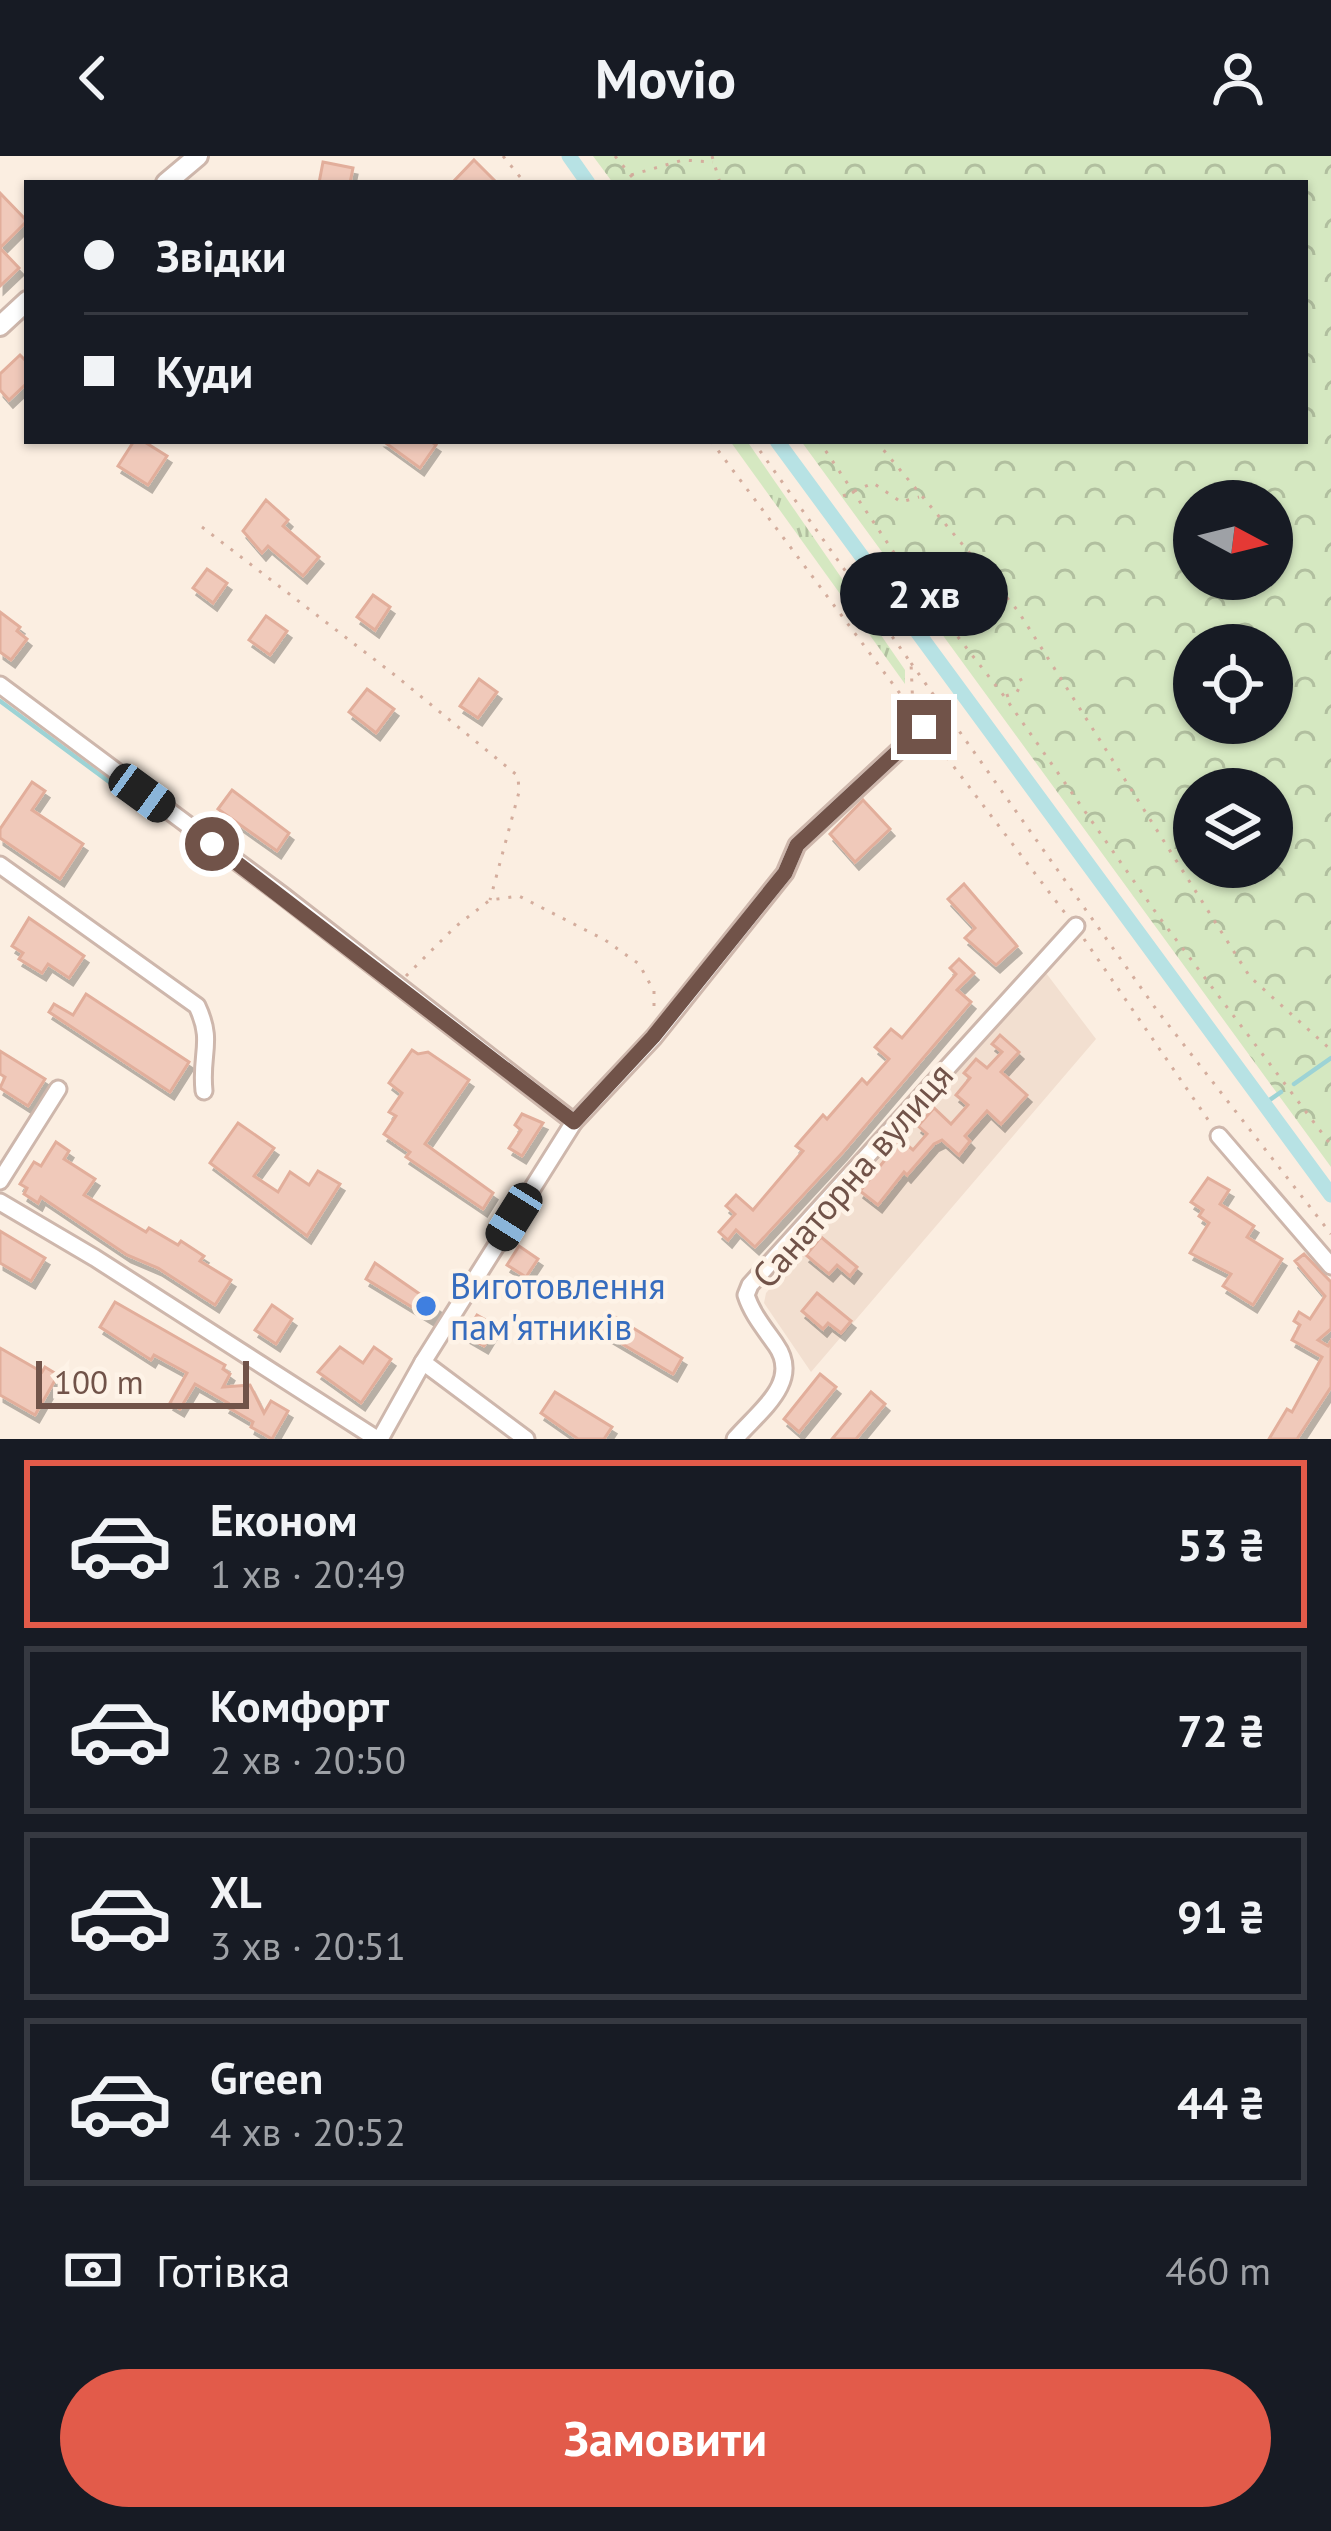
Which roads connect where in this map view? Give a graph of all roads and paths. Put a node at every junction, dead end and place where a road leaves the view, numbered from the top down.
1 (198, 156) edge
2 (503, 156) edge
3 (615, 156) edge
4 (713, 159) edge
5 (631, 176) junction
6 (170, 180) edge
7 (523, 180) edge
8 (634, 180) edge
9 (24, 304) edge
10 (1, 324) edge
11 (713, 444) edge
12 (755, 444) edge
13 (821, 444) edge
14 (878, 444) edge
15 (852, 490) junction
16 (844, 496) dead end
17 (920, 496) junction
18 (202, 527) dead end
19 (911, 663) junction
20 (1017, 672) dead end
21 (0, 686) edge
22 (1004, 696) junction
23 (914, 711) junction
24 (924, 727) joint
25 (0, 865) edge
26 (490, 899) junction
27 (1076, 926) dead end
28 (398, 984) junction
29 (653, 1037) junction
30 (1331, 1050) edge
31 (58, 1089) dead end
32 (204, 1090) dead end
33 (574, 1122) junction
34 (1219, 1136) dead end
35 (1331, 1144) edge
36 (0, 1181) edge
37 (0, 1202) edge
38 (1331, 1234) edge
39 (1331, 1266) edge
40 (423, 1362) junction
41 (378, 1439) edge
42 (526, 1439) edge
43 (735, 1439) edge

1 - 6 street
2 - 7 path
3 - 5 path
4 - 5 path
5 - 8 path
9 - 10 street
11 - 23 path
12 - 19 path
13 - 15 path
14 - 17 path
15 - 16 path
15 - 17 path
15 - 22 path
17 - 30 path
18 - 26 path
19 - 23 path
19 - 38 path
20 - 22 path
21 - 28 street
22 - 35 path
23 - 24 path
24 - 29 street
25 - 32 street
26 - 28 path
26 - 29 path
27 - 43 street, Санаторна вулиця
28 - 33 street
29 - 33 street
31 - 36 street
33 - 40 street
34 - 39 street
37 - 41 street
40 - 41 street
40 - 42 street

